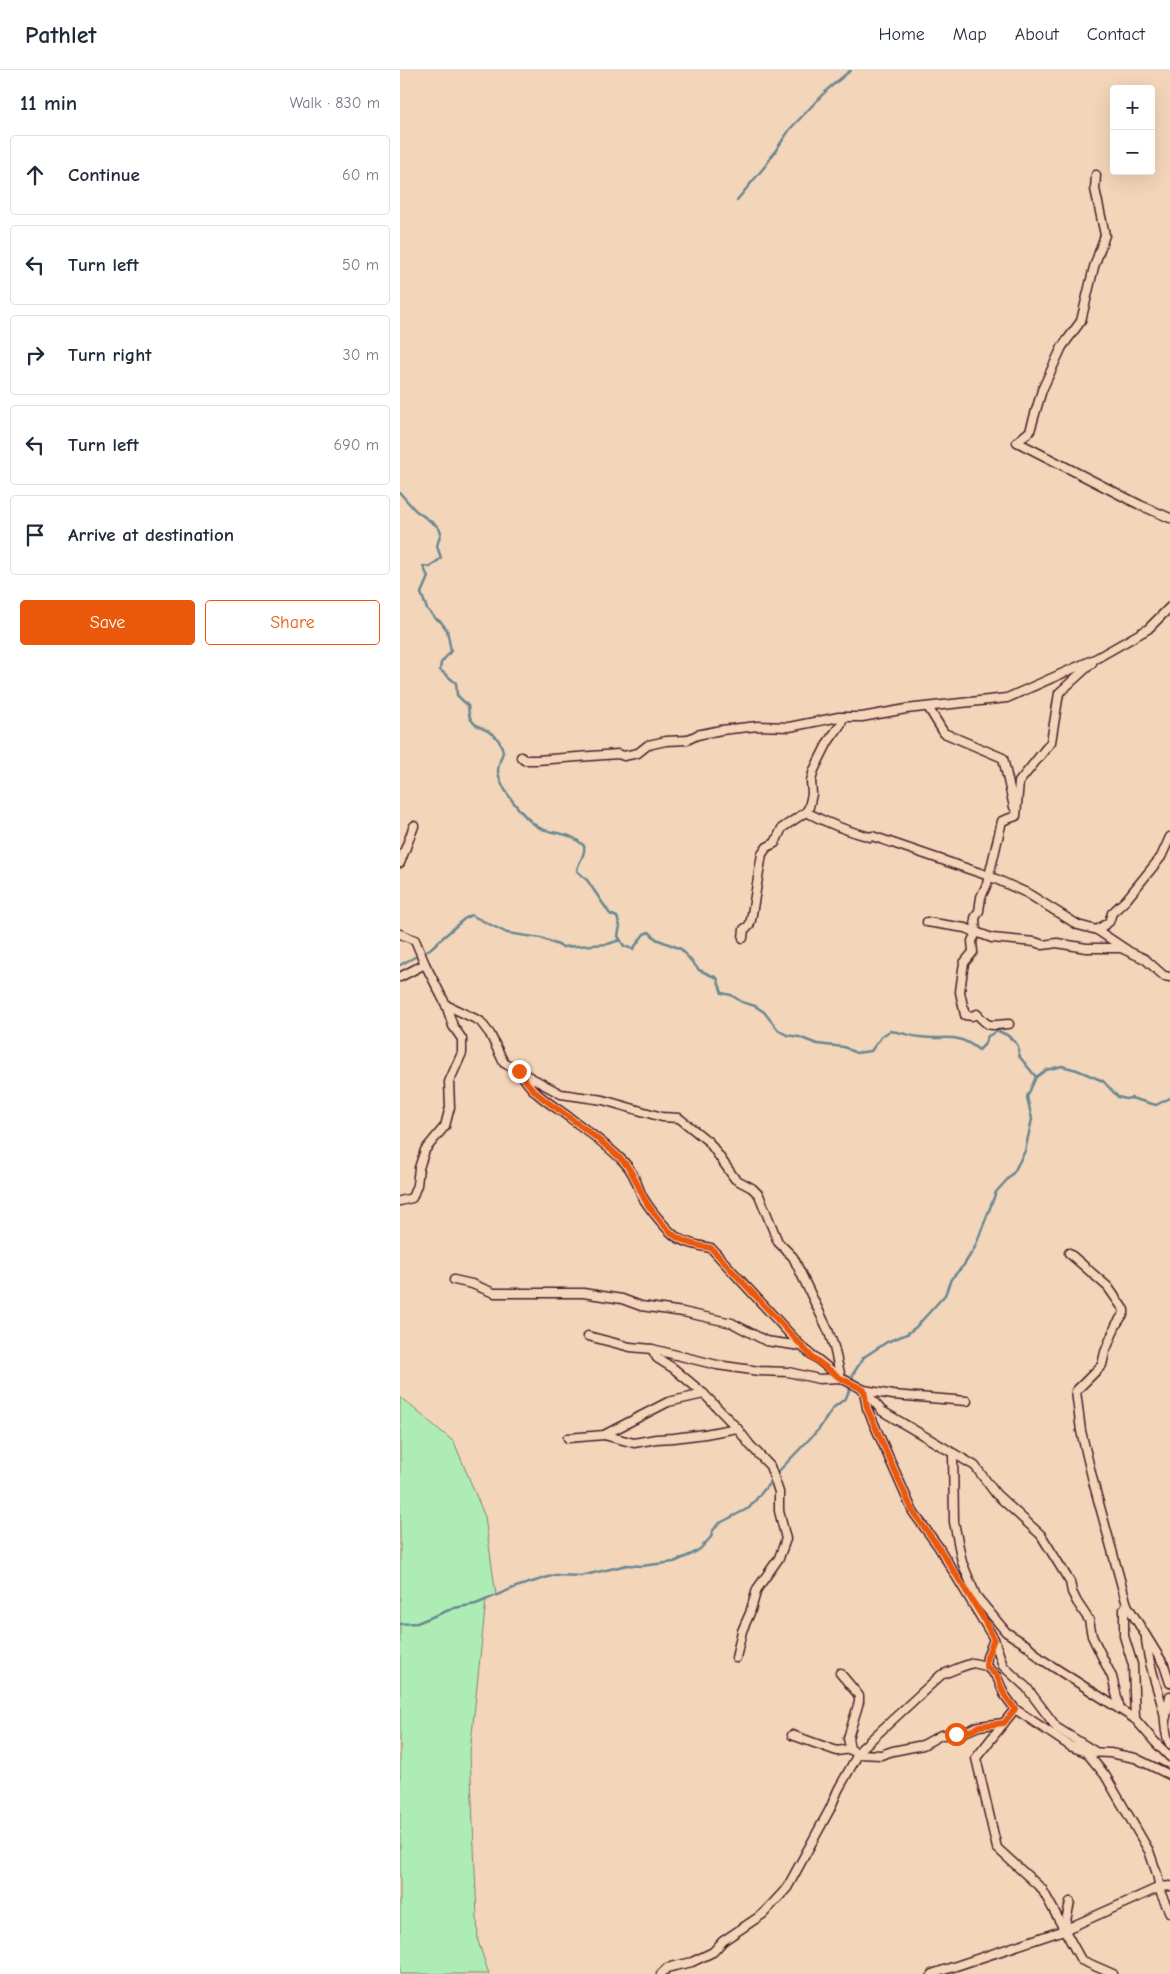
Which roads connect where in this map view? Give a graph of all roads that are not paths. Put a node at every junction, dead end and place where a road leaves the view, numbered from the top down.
1 (1096, 175) dead end
2 (1170, 518) edge
3 (1170, 607) edge
4 (1097, 658) junction
5 (928, 707) junction
6 (843, 717) junction
7 (521, 757) dead end
8 (806, 812) junction
9 (1016, 816) junction
10 (414, 826) dead end
11 (1170, 837) edge
12 (400, 863) edge
13 (989, 876) junction
14 (927, 922) dead end
15 (1098, 930) junction
16 (976, 933) junction
17 (400, 934) edge
18 (743, 938) dead end
19 (1127, 950) junction
20 (425, 964) junction
21 (400, 977) edge
22 (1170, 977) edge
23 (446, 1006) junction
24 (1009, 1024) dead end
25 (519, 1071) junction
26 (400, 1201) edge
27 (1070, 1253) dead end
28 (454, 1280) dead end
29 (588, 1336) dead end
30 (800, 1346) junction
31 (652, 1349) junction
32 (840, 1378) junction
33 (864, 1390) junction
34 (704, 1394) junction
35 (967, 1401) dead end
36 (737, 1428) junction
37 (604, 1435) junction
38 (568, 1438) dead end
39 (953, 1454) junction
40 (1127, 1604) junction
41 (1146, 1638) junction
42 (994, 1639) junction
43 (736, 1658) dead end
44 (986, 1666) junction
45 (840, 1674) dead end
46 (1170, 1683) edge
47 (1170, 1696) edge
48 (1120, 1708) junction
49 (1015, 1709) junction
50 (1135, 1718) junction
51 (1165, 1719) junction
52 (1004, 1723) junction
53 (792, 1735) dead end
54 (1170, 1744) edge
55 (850, 1749) junction
56 (1090, 1752) junction
57 (858, 1754) junction
58 (1170, 1757) edge
59 (1170, 1776) edge
60 (1170, 1886) edge
61 (1160, 1887) junction
62 (1070, 1902) dead end
63 (1170, 1913) edge
64 (1064, 1930) junction
65 (661, 1974) edge
66 (932, 1974) edge
67 (1113, 1974) edge

1 - 2 street
3 - 4 street
4 - 5 street
4 - 9 street
5 - 6 street
5 - 9 street
6 - 7 street
6 - 8 street
8 - 13 street
8 - 18 street
9 - 13 street
10 - 12 street
11 - 15 street
13 - 15 street
13 - 16 street
14 - 16 street
15 - 19 street
16 - 19 street
16 - 24 street
17 - 20 street
19 - 22 street
20 - 21 street
20 - 23 street
23 - 25 street
23 - 26 street
25 - 30 street
25 - 32 street
27 - 40 street
28 - 30 street
29 - 31 street
30 - 32 street
31 - 32 street
31 - 34 street
32 - 33 street
33 - 35 street
33 - 39 street
33 - 42 street
34 - 36 street
34 - 37 street
36 - 37 street
36 - 43 street
37 - 38 street
39 - 48 street
39 - 48 street
40 - 41 street
40 - 50 street
41 - 46 street
41 - 51 street
42 - 44 street
42 - 56 street
44 - 49 street
44 - 57 street
45 - 55 street
47 - 51 street
48 - 50 street
49 - 52 street
49 - 56 street
50 - 58 street
51 - 54 street
52 - 57 street
52 - 64 street
53 - 55 street
55 - 57 street
56 - 59 street
56 - 61 street
57 - 65 street
60 - 61 street
61 - 63 street
61 - 64 street
62 - 64 street
64 - 66 street
64 - 67 street

